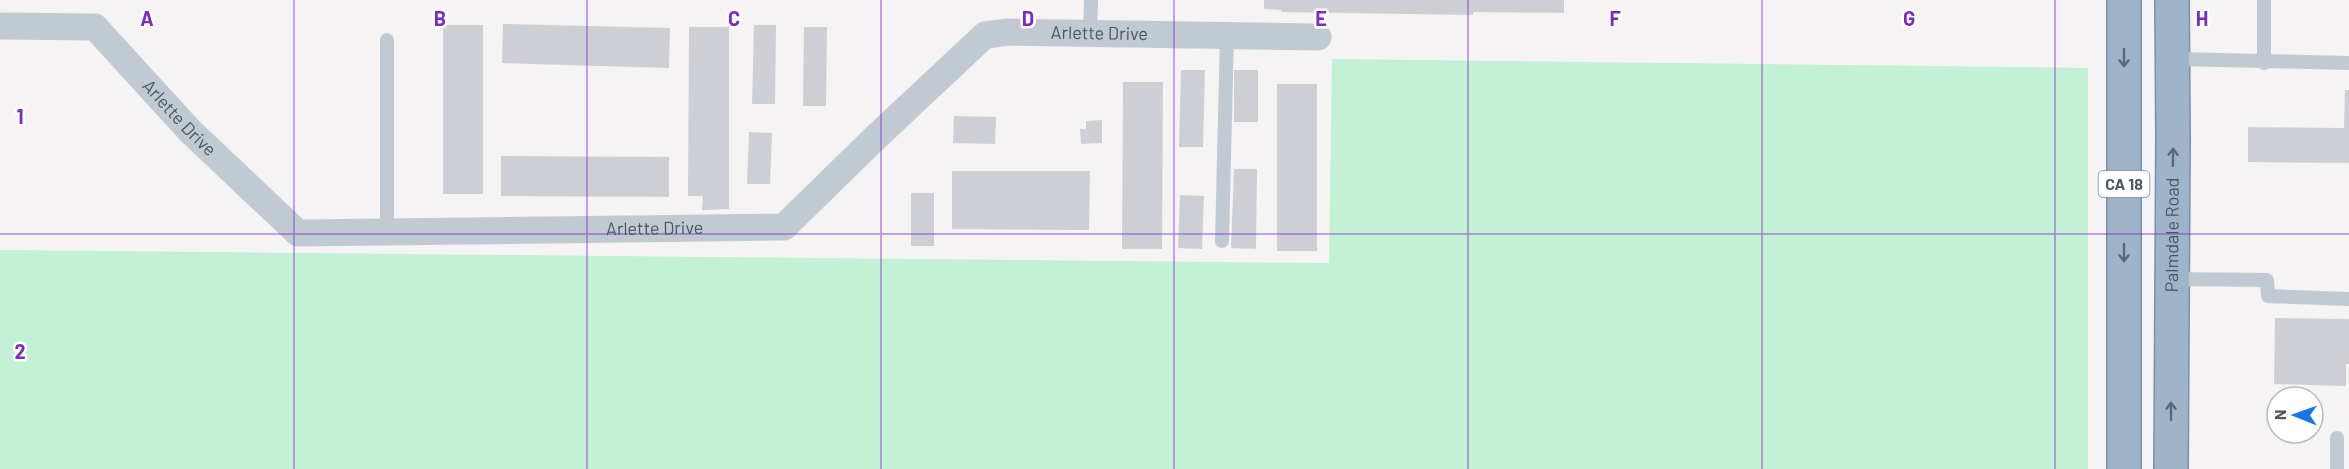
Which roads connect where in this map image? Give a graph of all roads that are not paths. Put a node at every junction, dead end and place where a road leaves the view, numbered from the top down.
1 (1091, 0) edge
2 (2124, 0) edge
3 (2172, 0) edge
4 (2264, 0) edge
5 (0, 26) edge
6 (1090, 33) junction
7 (1227, 35) junction
8 (1318, 37) dead end
9 (387, 40) dead end
10 (2173, 59) junction
11 (2264, 63) junction
12 (2349, 63) edge
13 (387, 232) junction
14 (1222, 241) dead end
15 (2171, 279) junction
16 (2349, 299) edge
17 (2337, 438) dead end
18 (2124, 469) edge
19 (2171, 469) edge
20 (2337, 469) edge

1 - 6 lane
2 -> 18 highway, CA 18
3 - 10 highway, Palmdale Road / CA 18
4 - 11 lane
5 - 13 street, Arlette Drive
6 - 7 street, Arlette Drive
6 - 13 street, Arlette Drive
7 - 8 street, Arlette Drive
7 - 14 lane
9 - 13 lane
10 - 11 lane
15 -> 10 highway, Palmdale Road / CA 18
11 - 12 lane
15 - 16 lane
19 -> 15 highway, Palmdale Road / CA 18
17 - 20 lane

